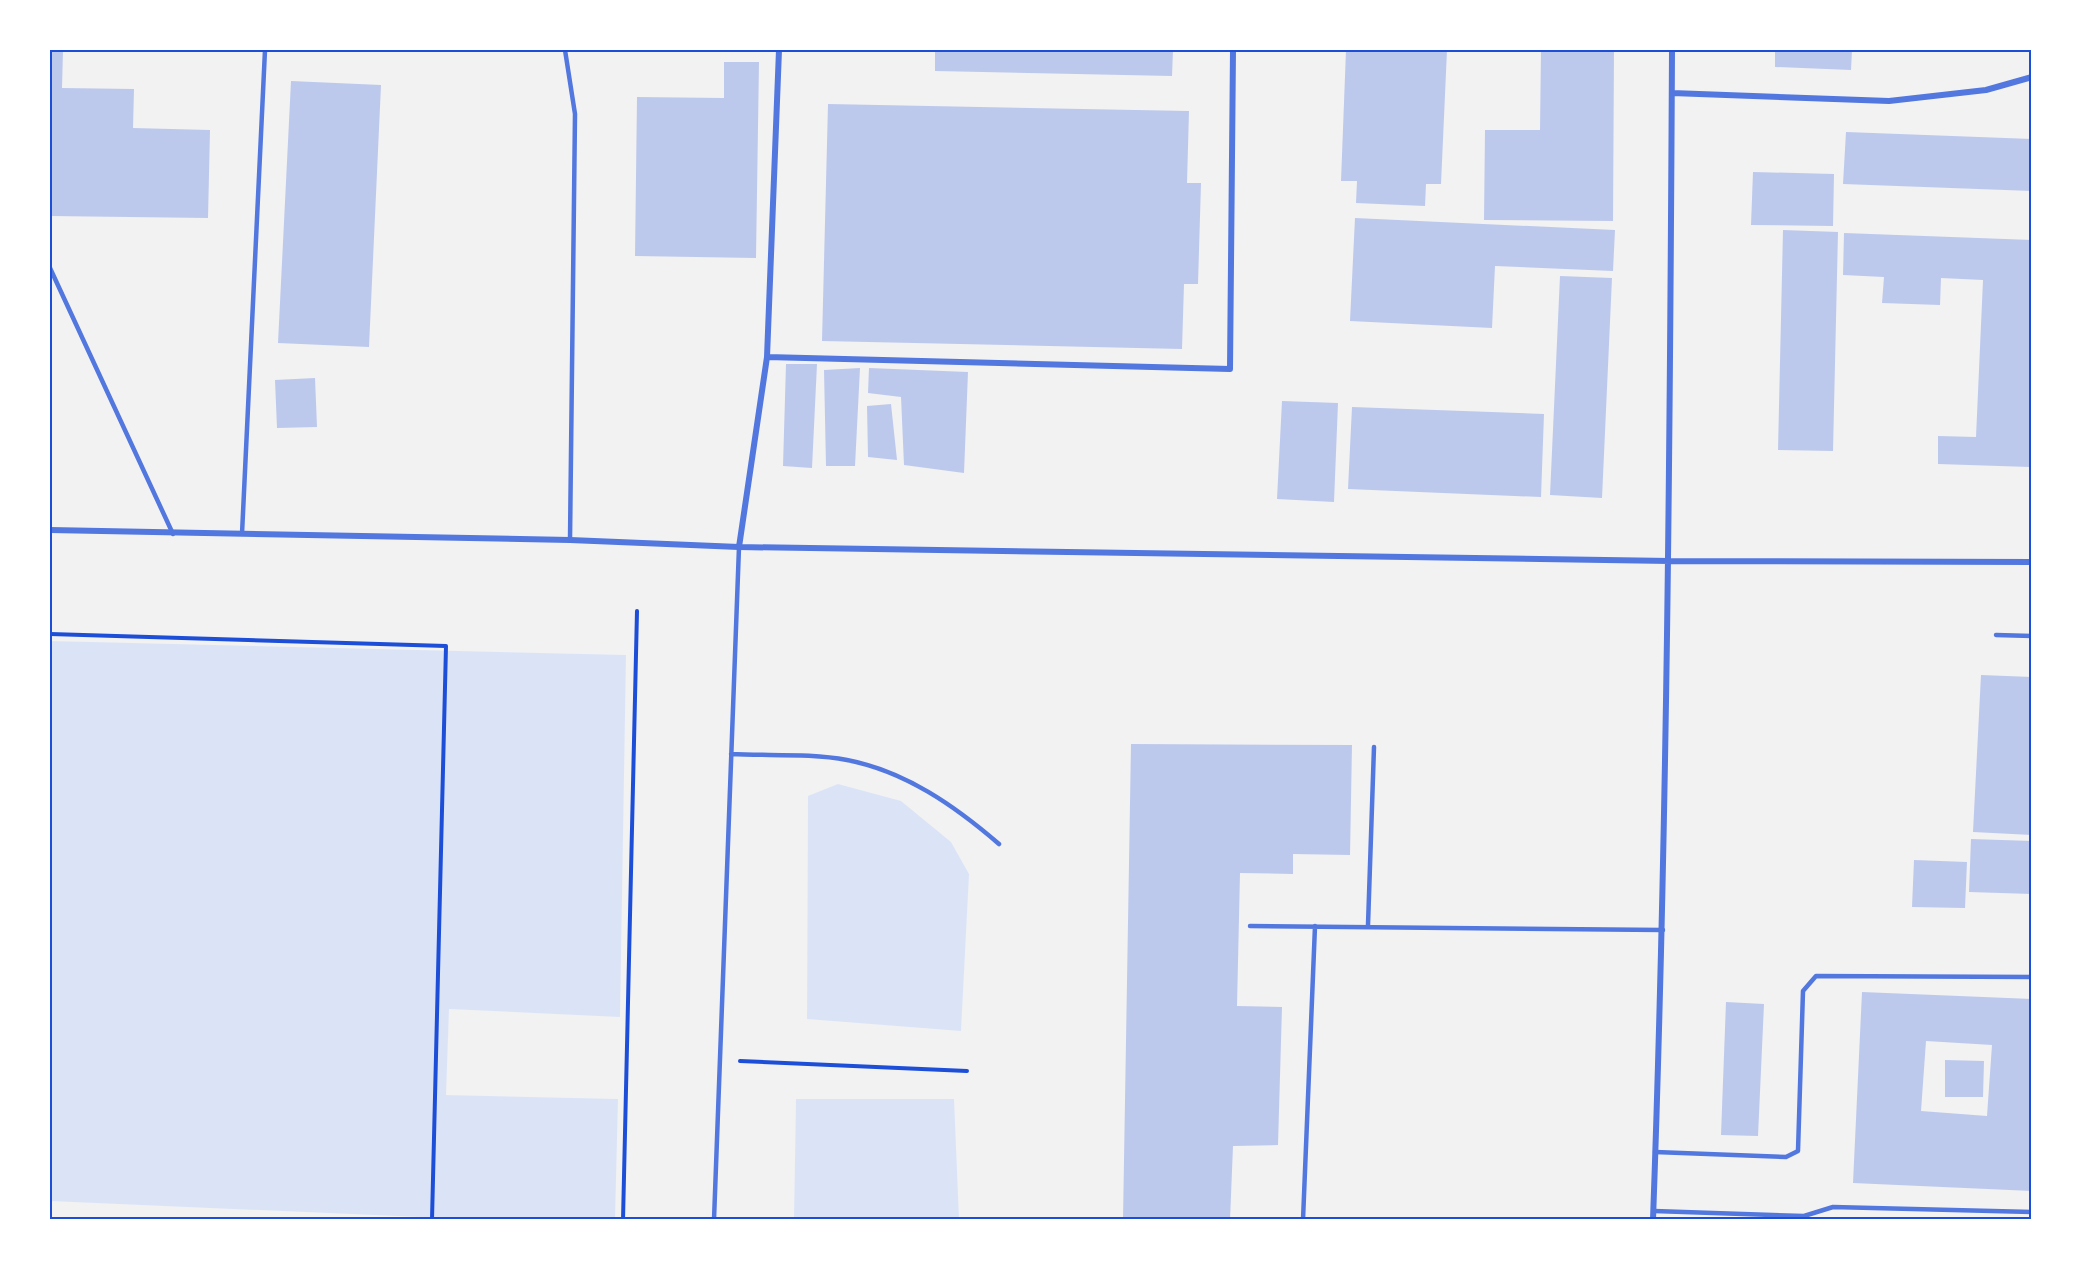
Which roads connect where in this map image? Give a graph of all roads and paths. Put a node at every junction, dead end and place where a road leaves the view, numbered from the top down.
1 (265, 50) edge
2 (565, 50) edge
3 (779, 50) edge
4 (1233, 50) edge
5 (1672, 50) edge
6 (2031, 77) edge
7 (1672, 93) junction
8 (50, 268) edge
9 (767, 357) junction
10 (50, 530) edge
11 (173, 534) junction
12 (242, 534) junction
13 (570, 540) junction
14 (739, 547) junction
15 (1670, 561) junction
16 (2031, 562) edge
17 (638, 611) dead end
18 (50, 634) edge
19 (1996, 635) dead end
20 (2031, 636) edge
21 (1374, 747) dead end
22 (731, 754) junction
23 (999, 844) dead end
24 (1368, 925) junction
25 (1250, 926) dead end
26 (1315, 926) junction
27 (1663, 930) junction
28 (2031, 977) edge
29 (720, 1060) junction
30 (967, 1071) dead end
31 (1655, 1152) junction
32 (1654, 1210) junction
33 (2031, 1212) edge
34 (1781, 1217) edge
35 (432, 1220) edge
36 (623, 1220) edge
37 (714, 1220) edge
38 (1303, 1220) edge
39 (1653, 1220) edge

1 - 12 lane
2 - 13 lane
3 - 9 street
4 - 9 street
5 - 7 street
6 - 7 street
7 - 15 street
8 - 11 lane
9 - 14 street
10 - 11 street
11 - 12 street
12 - 13 street
13 - 14 street
14 - 15 street
14 - 22 lane
15 - 16 street
15 - 27 street
17 - 36 path
18 - 35 path
19 - 20 lane
21 - 24 lane
22 - 23 lane
22 - 29 lane
24 - 26 lane
24 - 27 lane
25 - 26 lane
26 - 38 lane
27 - 31 street
28 - 31 lane
29 - 30 path
29 - 37 lane
31 - 32 street
32 - 34 lane
32 - 39 street
33 - 34 lane

